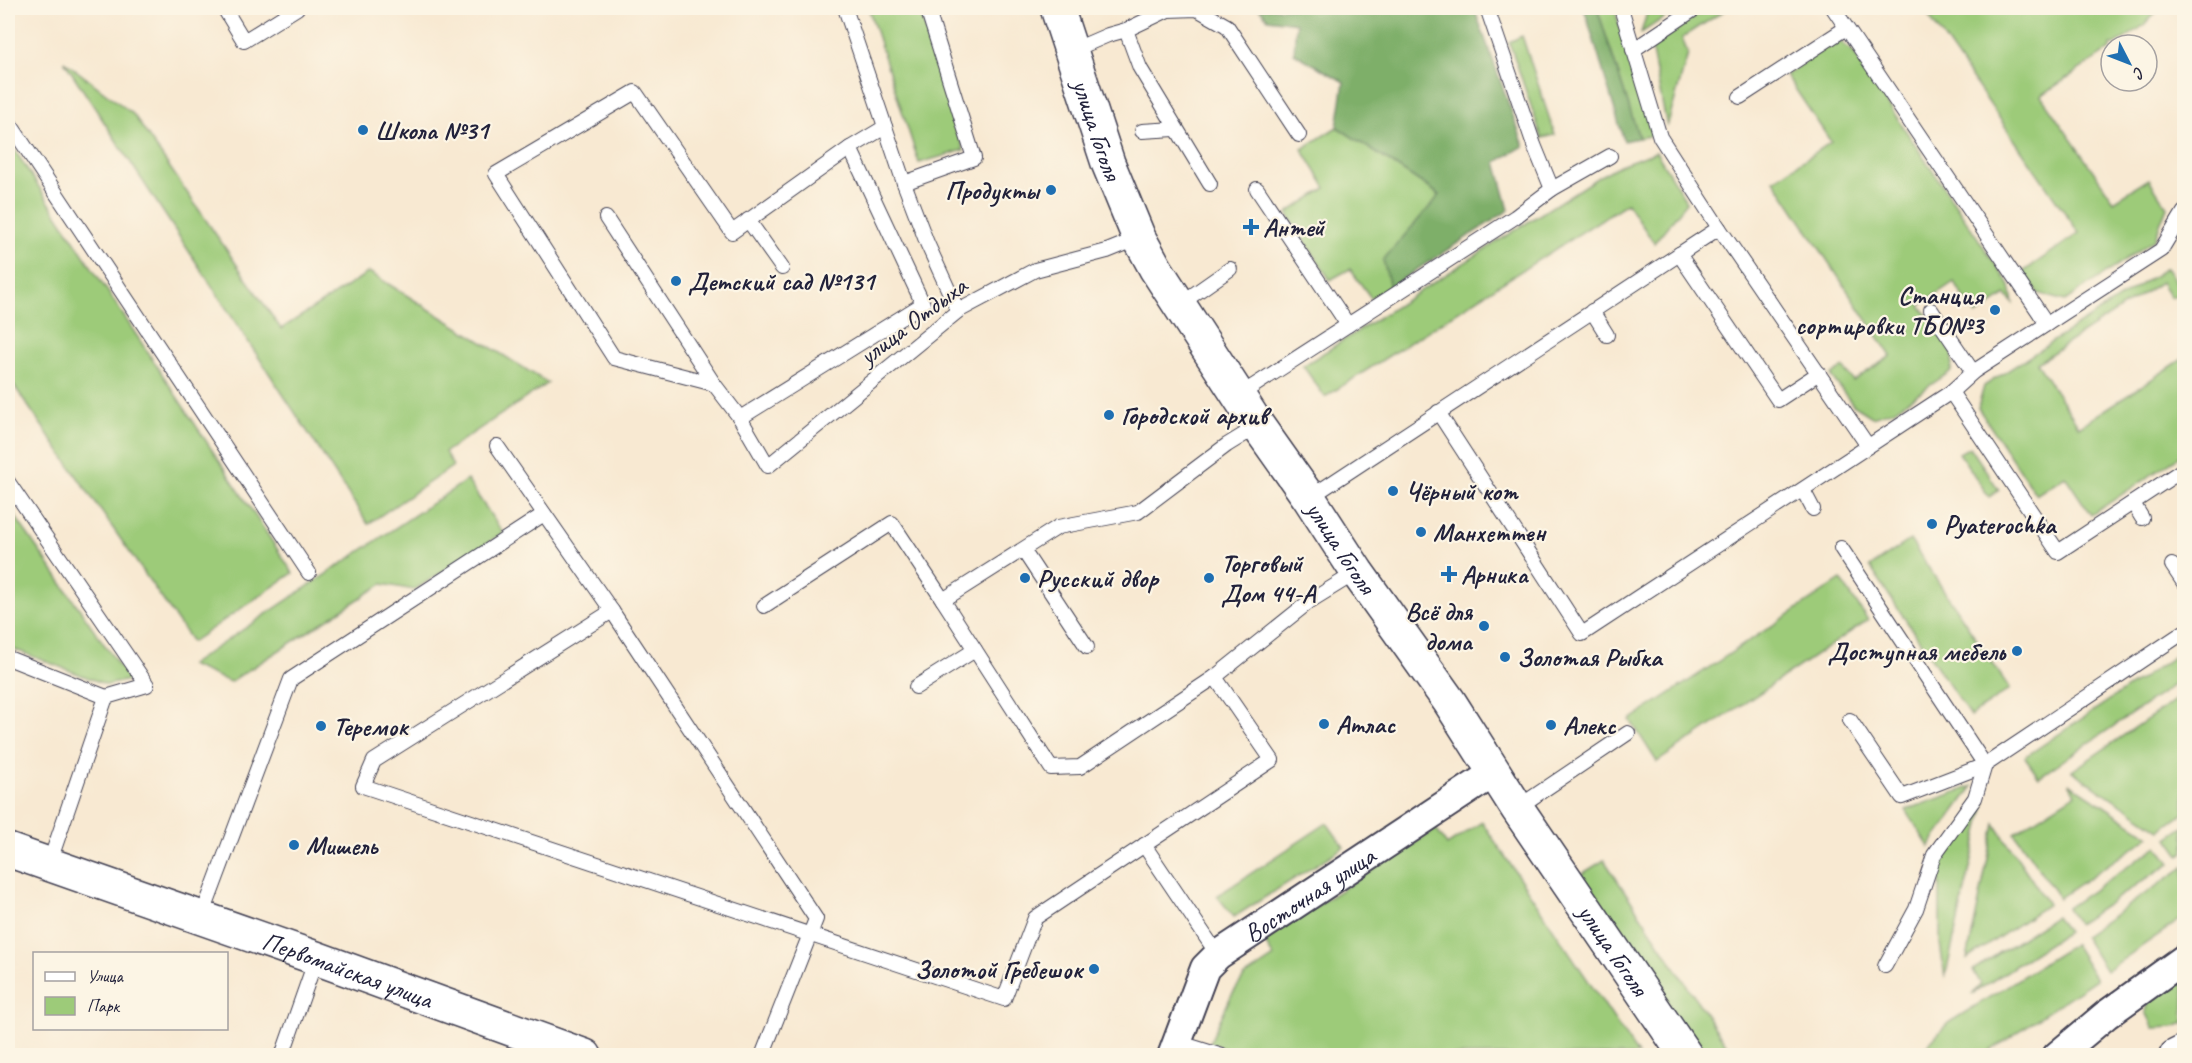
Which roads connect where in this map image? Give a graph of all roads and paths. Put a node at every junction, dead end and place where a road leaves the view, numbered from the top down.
1 (224, 8) edge
2 (297, 8) edge
3 (845, 8) edge
4 (927, 8) edge
5 (1057, 8) edge
6 (1487, 8) edge
7 (1621, 8) edge
8 (1696, 8) edge
9 (1833, 8) edge
10 (1846, 28) junction
11 (1126, 30) junction
12 (1633, 50) junction
13 (1071, 51) junction
14 (1740, 97) dead end
15 (8, 121) edge
16 (885, 127) junction
17 (1176, 129) junction
18 (1142, 131) dead end
19 (1299, 135) dead end
20 (850, 148) junction
21 (1610, 156) dead end
22 (904, 183) junction
23 (1210, 184) dead end
24 (1257, 189) dead end
25 (1552, 189) junction
26 (2184, 212) edge
27 (606, 218) dead end
28 (748, 220) junction
29 (1719, 228) junction
30 (1139, 238) junction
31 (1679, 254) junction
32 (782, 268) dead end
33 (1230, 269) dead end
34 (1180, 303) junction
35 (1931, 310) dead end
36 (958, 311) junction
37 (1592, 311) junction
38 (2047, 324) junction
39 (1348, 325) junction
40 (1607, 335) dead end
41 (1972, 372) junction
42 (1819, 373) junction
43 (714, 384) junction
44 (1951, 392) junction
45 (1238, 396) junction
46 (1438, 412) junction
47 (740, 418) junction
48 (1258, 426) junction
49 (497, 446) dead end
50 (1868, 446) junction
51 (2184, 469) edge
52 (8, 482) edge
53 (1803, 490) junction
54 (1309, 498) junction
55 (2133, 503) junction
56 (1813, 509) dead end
57 (544, 514) junction
58 (2142, 518) dead end
59 (1841, 548) dead end
60 (1023, 550) junction
61 (2172, 565) dead end
62 (1357, 572) junction
63 (309, 573) dead end
64 (2184, 584) edge
65 (943, 600) junction
66 (764, 606) dead end
67 (612, 611) junction
68 (2184, 632) edge
69 (1087, 646) dead end
70 (975, 650) junction
71 (8, 658) edge
72 (1215, 677) junction
73 (916, 687) dead end
74 (106, 697) junction
75 (1850, 720) dead end
76 (1628, 733) dead end
77 (1985, 765) junction
78 (1495, 772) junction
79 (1517, 808) junction
80 (1144, 845) junction
81 (8, 850) edge
82 (49, 865) junction
83 (201, 919) junction
84 (809, 936) junction
85 (1218, 955) junction
86 (316, 958) junction
87 (2184, 959) edge
88 (1885, 966) dead end
89 (1174, 1049) edge
90 (2184, 1052) edge
91 (282, 1056) edge
92 (585, 1056) edge
93 (762, 1056) edge
94 (1222, 1056) edge
95 (1686, 1056) edge
96 (2057, 1056) edge
97 (2175, 1056) edge

1 - 2 lane
3 - 16 lane
4 - 22 lane
5 - 13 street, улица Гоголя
6 - 25 lane
7 - 12 lane
8 - 12 lane
9 - 10 lane
10 - 14 lane
10 - 38 lane
11 - 13 lane
11 - 17 lane
11 - 19 lane
12 - 29 lane
13 - 30 street, улица Гоголя
15 - 63 lane
16 - 20 lane
16 - 22 lane
17 - 18 lane
17 - 23 lane
20 - 28 lane
20 - 47 lane
21 - 25 lane
22 - 36 lane
24 - 39 lane
25 - 39 lane
26 - 38 lane
27 - 43 lane
28 - 32 lane
28 - 43 lane
29 - 31 lane
29 - 42 lane
30 - 34 street, улица Гоголя
30 - 36 lane, улица Отдыха
31 - 37 lane
31 - 42 lane
33 - 34 lane
34 - 45 street, улица Гоголя
35 - 41 lane
36 - 47 lane, улица Отдыха
37 - 40 lane
37 - 46 lane
38 - 41 lane
39 - 45 lane
41 - 44 lane
42 - 50 lane
43 - 47 lane
44 - 50 lane
44 - 55 lane
45 - 48 street, улица Гоголя
46 - 53 lane
46 - 54 lane
48 - 54 street, улица Гоголя
48 - 60 lane
49 - 57 lane
50 - 53 lane
51 - 55 lane
52 - 74 lane
53 - 56 lane
54 - 62 street, улица Гоголя
55 - 58 lane
57 - 67 lane
57 - 83 lane
59 - 77 lane
60 - 65 lane
60 - 69 lane
61 - 64 lane
62 - 72 lane
62 - 78 street, улица Гоголя
65 - 66 lane
65 - 70 lane
67 - 84 lane
67 - 84 lane
68 - 77 lane
70 - 72 lane
70 - 73 lane
71 - 74 lane
72 - 80 lane
74 - 82 lane
75 - 77 lane
76 - 79 lane
77 - 88 lane
78 - 79 street, улица Гоголя
78 - 85 street, Восточная улица
79 - 95 street, улица Гоголя
80 - 84 lane
80 - 85 lane
81 - 82 street, Первомайская улица
82 - 83 street, Первомайская улица
83 - 86 street, Первомайская улица
84 - 93 lane
85 - 89 street, Восточная улица
86 - 91 lane
86 - 92 street, Первомайская улица
87 - 96 street
89 - 94 lane
90 - 97 street

